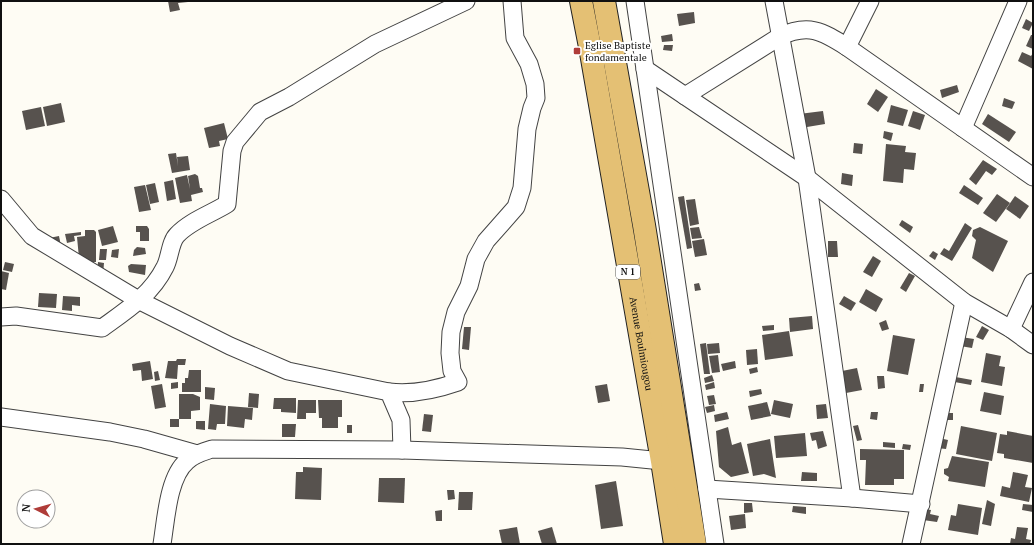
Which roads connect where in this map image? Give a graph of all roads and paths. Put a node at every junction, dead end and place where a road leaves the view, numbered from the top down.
1 (466, 1) edge
2 (512, 1) edge
3 (581, 1) edge
4 (604, 1) edge
5 (636, 1) edge
6 (774, 1) edge
7 (870, 1) edge
8 (1018, 1) edge
9 (779, 36) junction
10 (846, 47) junction
11 (645, 69) junction
12 (685, 96) junction
13 (963, 128) junction
14 (1033, 177) edge
15 (807, 178) junction
16 (1, 199) edge
17 (1033, 282) edge
18 (140, 301) junction
19 (964, 302) junction
20 (1, 317) edge
21 (1011, 329) junction
22 (1033, 345) edge
23 (389, 392) junction
24 (1, 417) edge
25 (402, 450) junction
26 (196, 454) junction
27 (662, 461) junction
28 (707, 489) junction
29 (852, 498) junction
30 (921, 504) junction
31 (162, 544) edge
32 (675, 544) edge
33 (695, 544) edge
34 (715, 544) edge
35 (911, 544) edge

1 - 18 street
2 - 23 street
3 - 27 highway, Avenue Boulmiougou / N 1
4 - 33 highway, N 1
5 - 11 street
6 - 9 street
7 - 10 street
8 - 13 street
9 - 10 street
9 - 12 street
9 - 15 street
10 - 13 street
11 - 12 street
11 - 28 street
12 - 15 street
13 - 14 street
15 - 19 street
15 - 29 street
16 - 18 street
17 - 21 street
18 - 20 street
18 - 23 street
19 - 21 street
19 - 30 street
21 - 22 street
23 - 25 street
24 - 26 street
25 - 26 street
25 - 27 street
26 - 31 street
27 - 32 highway, Avenue Boulmiougou / N 1
28 - 29 street
28 - 34 street
29 - 30 street
30 - 35 street

